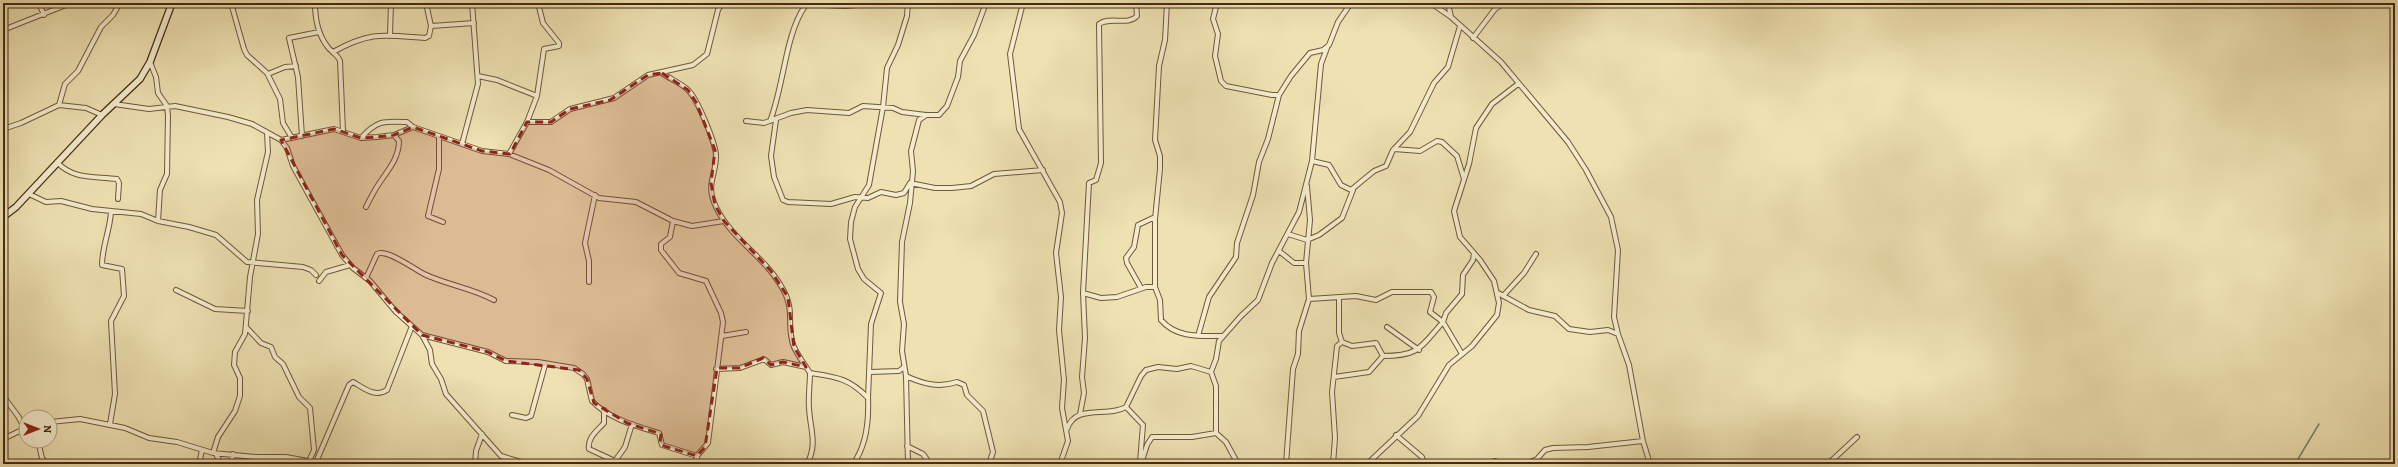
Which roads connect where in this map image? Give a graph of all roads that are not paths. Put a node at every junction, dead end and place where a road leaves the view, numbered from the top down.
1 (39, 3) edge
2 (71, 3) edge
3 (120, 3) edge
4 (172, 3) edge
5 (231, 3) edge
6 (315, 3) edge
7 (390, 3) edge
8 (426, 3) edge
9 (472, 3) edge
10 (538, 3) edge
11 (722, 3) edge
12 (781, 3) edge
13 (880, 3) edge
14 (908, 3) edge
15 (986, 3) edge
16 (1022, 3) edge
17 (1136, 3) edge
18 (1167, 3) edge
19 (1217, 3) edge
20 (1351, 3) edge
21 (1432, 3) edge
22 (1448, 3) edge
23 (1504, 3) edge
24 (805, 6) junction
25 (44, 14) junction
26 (1451, 17) junction
27 (474, 22) junction
28 (431, 26) junction
29 (1460, 26) junction
30 (3, 30) edge
31 (319, 32) junction
32 (390, 34) junction
33 (1473, 38) junction
34 (1327, 48) junction
35 (333, 52) junction
36 (150, 62) junction
37 (296, 66) junction
38 (662, 73) junction
39 (268, 74) junction
40 (478, 76) junction
41 (1518, 84) junction
42 (1279, 95) junction
43 (537, 96) junction
44 (114, 104) junction
45 (59, 105) junction
46 (166, 106) junction
47 (883, 107) junction
48 (102, 115) junction
49 (926, 115) junction
50 (776, 120) junction
51 (746, 121) dead end
52 (770, 121) junction
53 (527, 122) junction
54 (413, 127) junction
55 (3, 129) edge
56 (343, 131) junction
57 (267, 133) junction
58 (394, 135) junction
59 (302, 136) junction
60 (439, 136) junction
61 (292, 138) junction
62 (361, 138) junction
63 (281, 140) junction
64 (462, 144) junction
65 (1394, 149) junction
66 (509, 154) junction
67 (57, 162) junction
68 (1312, 162) junction
69 (1043, 170) junction
70 (1465, 180) junction
71 (1306, 182) junction
72 (910, 183) junction
73 (1353, 190) junction
74 (29, 194) junction
75 (594, 195) junction
76 (861, 198) junction
77 (118, 199) dead end
78 (366, 207) dead end
79 (111, 212) junction
80 (3, 217) edge
81 (1155, 217) junction
82 (158, 221) junction
83 (673, 221) junction
84 (724, 221) junction
85 (443, 222) dead end
86 (1288, 234) junction
87 (1307, 240) junction
88 (1279, 252) junction
89 (1474, 253) junction
90 (1536, 254) dead end
91 (1306, 263) junction
92 (252, 264) junction
93 (350, 265) junction
94 (316, 275) dead end
95 (366, 278) junction
96 (319, 281) dead end
97 (589, 282) dead end
98 (1155, 287) junction
99 (1141, 288) junction
100 (176, 290) dead end
101 (1083, 293) junction
102 (1498, 293) junction
103 (1503, 296) junction
104 (1339, 297) junction
105 (1309, 299) junction
106 (494, 300) dead end
107 (248, 311) junction
108 (1443, 322) junction
109 (246, 326) junction
110 (412, 326) junction
111 (1387, 327) dead end
112 (746, 332) dead end
113 (1618, 334) junction
114 (422, 335) junction
115 (722, 336) junction
116 (1198, 336) junction
117 (1222, 336) junction
118 (1342, 342) junction
119 (1418, 350) junction
120 (1462, 354) junction
121 (1383, 356) junction
122 (545, 365) junction
123 (806, 367) junction
124 (904, 368) junction
125 (716, 369) junction
126 (870, 372) junction
127 (1211, 372) junction
128 (810, 373) junction
129 (906, 376) junction
130 (1334, 377) junction
131 (3, 396) edge
132 (868, 398) junction
133 (1126, 407) junction
134 (604, 410) junction
135 (1080, 414) junction
136 (512, 415) dead end
137 (18, 416) edge
138 (58, 421) edge
139 (110, 424) junction
140 (632, 424) junction
141 (1067, 430) junction
142 (18, 432) edge
143 (1216, 433) junction
144 (482, 434) junction
145 (1396, 435) junction
146 (1857, 437) dead end
147 (3, 439) edge
148 (1643, 440) junction
149 (907, 446) junction
150 (40, 449) edge
151 (202, 450) junction
152 (214, 453) junction
153 (233, 454) junction
154 (696, 456) junction
155 (312, 462) edge
156 (49, 464) edge
157 (199, 464) edge
158 (221, 464) edge
159 (231, 464) edge
160 (324, 464) edge
161 (475, 464) edge
162 (528, 464) edge
163 (696, 464) edge
164 (807, 464) edge
165 (852, 464) edge
166 (908, 464) edge
167 (930, 464) edge
168 (989, 464) edge
169 (1060, 464) edge
170 (1141, 464) edge
171 (1238, 464) edge
172 (1286, 464) edge
173 (1333, 464) edge
174 (1367, 464) edge
175 (1424, 464) edge
176 (1489, 464) edge
177 (1502, 464) edge
178 (1526, 464) edge
179 (1650, 464) edge
180 (1828, 464) edge

1 - 25 street
2 - 25 street
3 - 45 street
4 - 36 main road
5 - 39 street
6 - 31 street
7 - 32 street
8 - 28 street
9 - 27 street
10 - 43 street
11 - 38 street
12 - 24 street
13 - 24 street
14 - 47 street
15 - 49 street
16 - 69 street
17 - 101 street
18 - 81 street
19 - 42 street
20 - 34 street
21 - 26 street
22 - 26 street
23 - 33 street
24 - 52 street
25 - 30 street
26 - 29 street
27 - 28 street
27 - 40 street
28 - 32 street
29 - 33 street
29 - 65 street
31 - 35 street
31 - 37 street
32 - 35 street
33 - 41 street
34 - 42 street
34 - 68 street
35 - 56 street
36 - 44 main road
36 - 46 street
37 - 39 street
37 - 59 street
38 - 53 street
38 - 84 street
39 - 61 street
40 - 43 street
40 - 64 street
41 - 70 street
41 - 113 street
42 - 116 street
43 - 53 street
44 - 46 street
44 - 48 main road
45 - 48 street
45 - 55 street
46 - 57 street
46 - 82 street
47 - 49 street
47 - 50 street
47 - 76 street
48 - 67 main road
49 - 72 street
50 - 52 street
50 - 76 street
51 - 52 street
53 - 66 street
54 - 58 street
54 - 60 street
54 - 62 street
56 - 59 street
56 - 62 street
57 - 63 street
57 - 92 street
58 - 62 street
58 - 78 street
59 - 61 street
60 - 64 street
60 - 85 street
61 - 63 street
63 - 93 street
64 - 66 street
65 - 70 street
65 - 73 street
66 - 75 street
67 - 74 main road
67 - 77 street
68 - 71 street
68 - 73 street
69 - 72 street
69 - 141 street
70 - 89 street
71 - 86 street
71 - 87 street
72 - 76 street
72 - 124 street
73 - 87 street
74 - 79 street
74 - 80 main road
75 - 83 street
75 - 97 street
76 - 126 street
79 - 82 street
79 - 139 street
81 - 98 street
81 - 99 street
82 - 92 street
83 - 84 street
83 - 115 street
84 - 123 street
86 - 87 street
86 - 88 street
87 - 91 street
88 - 91 street
88 - 117 street
89 - 102 street
89 - 108 street
90 - 103 street
91 - 105 street
92 - 94 street
92 - 107 street
93 - 95 street
93 - 96 street
95 - 106 street
95 - 110 street
98 - 99 street
98 - 116 street
99 - 101 street
100 - 107 street
101 - 135 street
102 - 103 street
102 - 120 street
103 - 113 street
104 - 105 street
104 - 108 street
104 - 118 street
105 - 172 street
107 - 109 street
108 - 119 street
108 - 120 street
109 - 152 street
109 - 155 street
110 - 114 street
110 - 155 street
111 - 119 street
112 - 115 street
113 - 148 street
114 - 122 street
114 - 144 street
115 - 125 street
116 - 117 street
117 - 127 street
118 - 121 street
118 - 130 street
119 - 121 street
120 - 145 street
121 - 130 street
122 - 134 street
122 - 136 street
123 - 125 street
123 - 128 street
124 - 126 street
124 - 129 street
125 - 154 street
126 - 132 street
127 - 133 street
127 - 143 street
128 - 132 street
128 - 164 street
129 - 149 street
129 - 168 street
130 - 173 street
131 - 137 street
132 - 165 street
133 - 135 street
133 - 170 street
134 - 140 street
134 - 140 street
135 - 141 street
138 - 139 street
139 - 151 street
140 - 154 street
141 - 169 street
142 - 147 street
143 - 170 street
143 - 171 street
144 - 161 street
144 - 162 street
145 - 174 street
145 - 175 street
146 - 180 street
148 - 178 street
148 - 179 street
149 - 166 street
149 - 167 street
150 - 156 street
151 - 152 street
151 - 157 street
152 - 153 street
152 - 158 street
153 - 155 street
153 - 159 street
154 - 163 street
155 - 160 street
176 - 177 street

